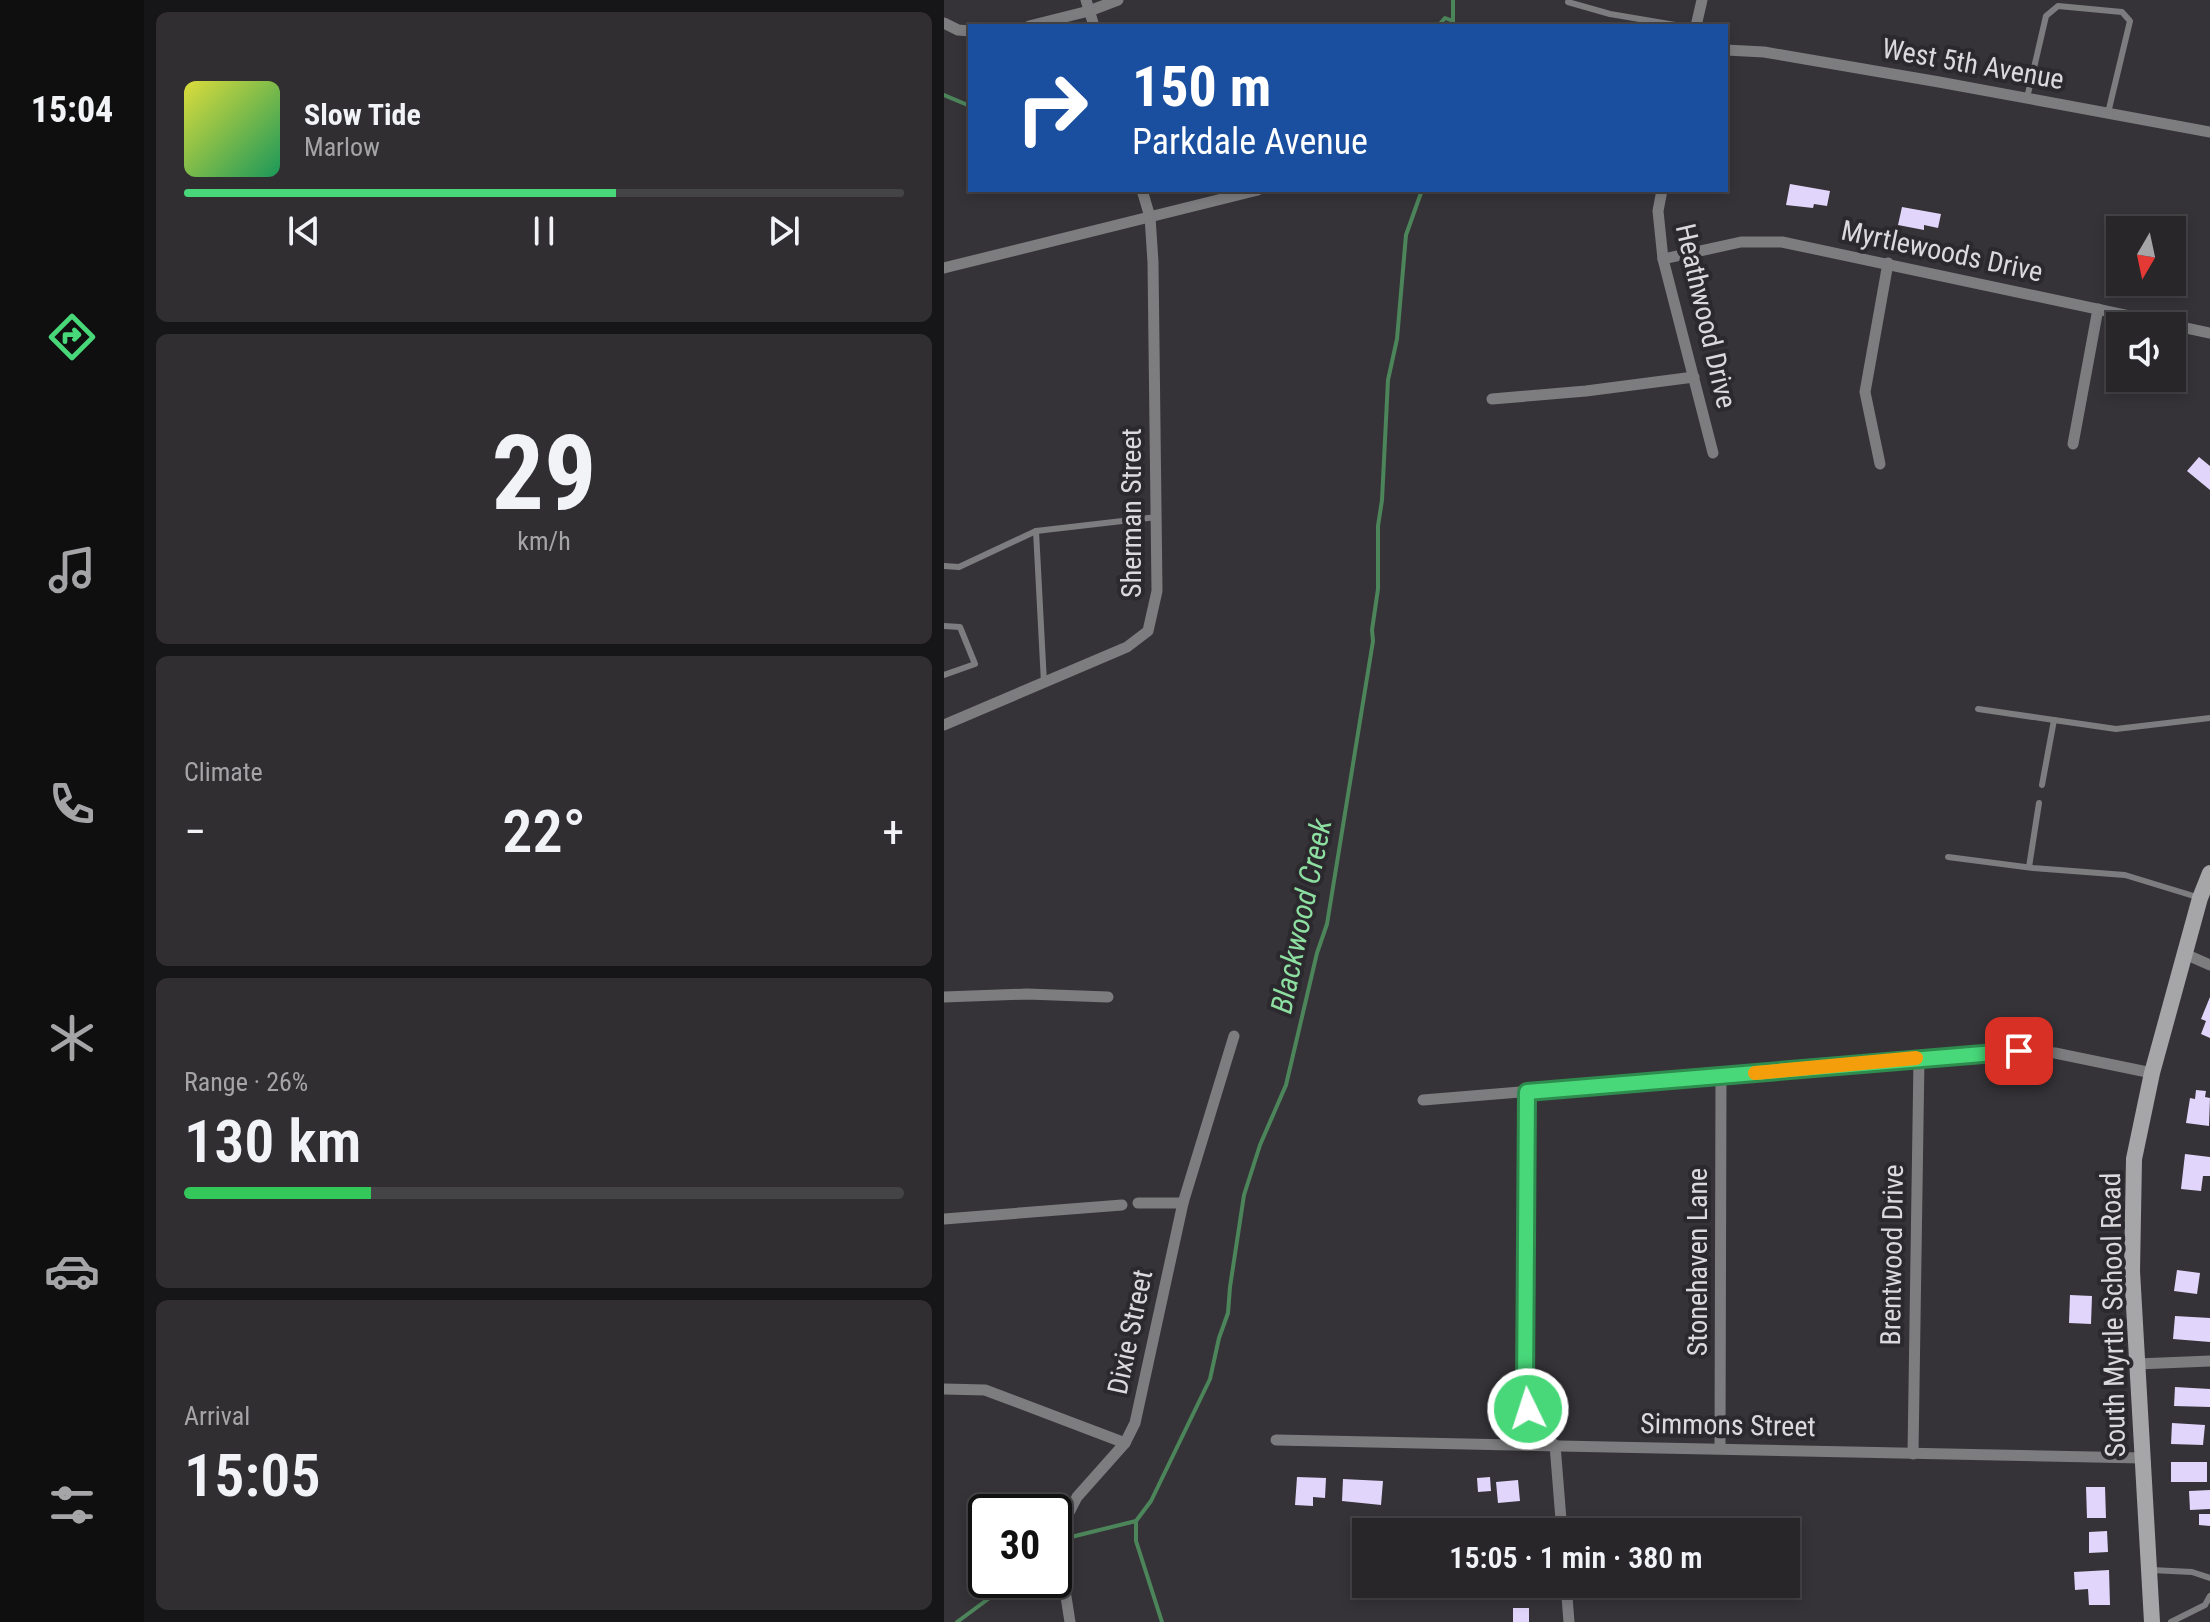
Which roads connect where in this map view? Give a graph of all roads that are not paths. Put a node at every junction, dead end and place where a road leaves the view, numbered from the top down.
1 (1118, 0) edge
2 (1702, 0) edge
3 (1568, 2) dead end
4 (1088, 6) edge
5 (944, 23) edge
6 (1035, 24) edge
7 (1669, 24) edge
8 (1696, 24) edge
9 (968, 31) edge
10 (1728, 50) edge
11 (2027, 98) junction
12 (2108, 113) junction
13 (2210, 132) edge
14 (1143, 192) edge
15 (1250, 192) edge
16 (1662, 192) edge
17 (1150, 217) junction
18 (1663, 259) junction
19 (1888, 263) junction
20 (944, 268) edge
21 (2098, 309) junction
22 (2210, 333) edge
23 (1694, 377) junction
24 (1492, 399) dead end
25 (2073, 444) dead end
26 (1713, 453) dead end
27 (1880, 464) dead end
28 (1157, 517) junction
29 (1036, 531) junction
30 (944, 566) edge
31 (944, 626) edge
32 (944, 675) edge
33 (1044, 683) junction
34 (1978, 709) dead end
35 (2210, 718) edge
36 (2054, 720) junction
37 (944, 725) edge
38 (2042, 785) dead end
39 (2039, 803) dead end
40 (1948, 857) dead end
41 (2029, 867) junction
42 (2210, 873) edge
43 (2200, 898) junction
44 (2185, 954) junction
45 (2210, 965) edge
46 (944, 997) edge
47 (1108, 997) dead end
48 (1234, 1036) dead end
49 (1919, 1058) junction
50 (2152, 1073) junction
51 (1721, 1076) junction
52 (1527, 1092) junction
53 (1423, 1100) dead end
54 (1138, 1203) dead end
55 (1183, 1203) junction
56 (1122, 1205) dead end
57 (944, 1219) edge
58 (2210, 1361) edge
59 (2137, 1364) junction
60 (944, 1389) edge
61 (1276, 1440) dead end
62 (1125, 1443) junction
63 (1555, 1445) junction
64 (1720, 1448) junction
65 (1913, 1454) junction
66 (2142, 1458) junction
67 (1561, 1518) edge
68 (2149, 1570) junction
69 (2210, 1578) edge
70 (2210, 1596) edge
71 (1567, 1598) edge
72 (1070, 1622) edge
73 (1569, 1622) edge
74 (2152, 1622) edge
75 (2171, 1622) edge

1 - 4 street
2 - 8 street
3 - 7 lane
4 - 6 street
5 - 9 street
10 - 11 street, West 5th Avenue
11 - 12 street, West 5th Avenue
11 - 12 lane
12 - 13 street, West 5th Avenue
14 - 17 street
15 - 17 street
16 - 18 street, Heathwood Drive
17 - 20 street
17 - 28 street, Sherman Street
18 - 19 street, Myrtlewoods Drive
18 - 23 street, Heathwood Drive
19 - 21 street, Myrtlewoods Drive
19 - 27 street
21 - 22 street, Myrtlewoods Drive
21 - 25 street
23 - 24 street
23 - 26 street, Heathwood Drive
28 - 29 lane
28 - 33 street, Sherman Street
29 - 30 lane
29 - 33 lane
31 - 32 lane
33 - 37 street, Sherman Street
34 - 36 lane
35 - 36 lane
36 - 38 lane
39 - 41 lane
40 - 41 lane
41 - 43 lane
42 - 43 main road, South Myrtle School Road
43 - 44 main road, South Myrtle School Road
44 - 45 street
44 - 50 main road, South Myrtle School Road
46 - 47 street
48 - 55 street, Dixie Street
49 - 50 street
49 - 51 street
49 - 65 street, Brentwood Drive
50 - 59 main road, South Myrtle School Road
51 - 52 street
51 - 64 street, Stonehaven Lane
52 - 53 street
52 - 63 street
54 - 55 street
55 - 62 street, Dixie Street
56 - 57 street
58 - 59 street
59 - 66 main road, South Myrtle School Road
60 - 62 street
61 - 63 street, Simmons Street
62 - 72 street, Dixie Street
63 - 64 street, Simmons Street
63 - 67 street
64 - 65 street, Simmons Street
65 - 66 street, Simmons Street
66 - 68 main road, South Myrtle School Road
68 - 69 lane
68 - 74 main road, South Myrtle School Road
70 - 75 lane
71 - 73 street

